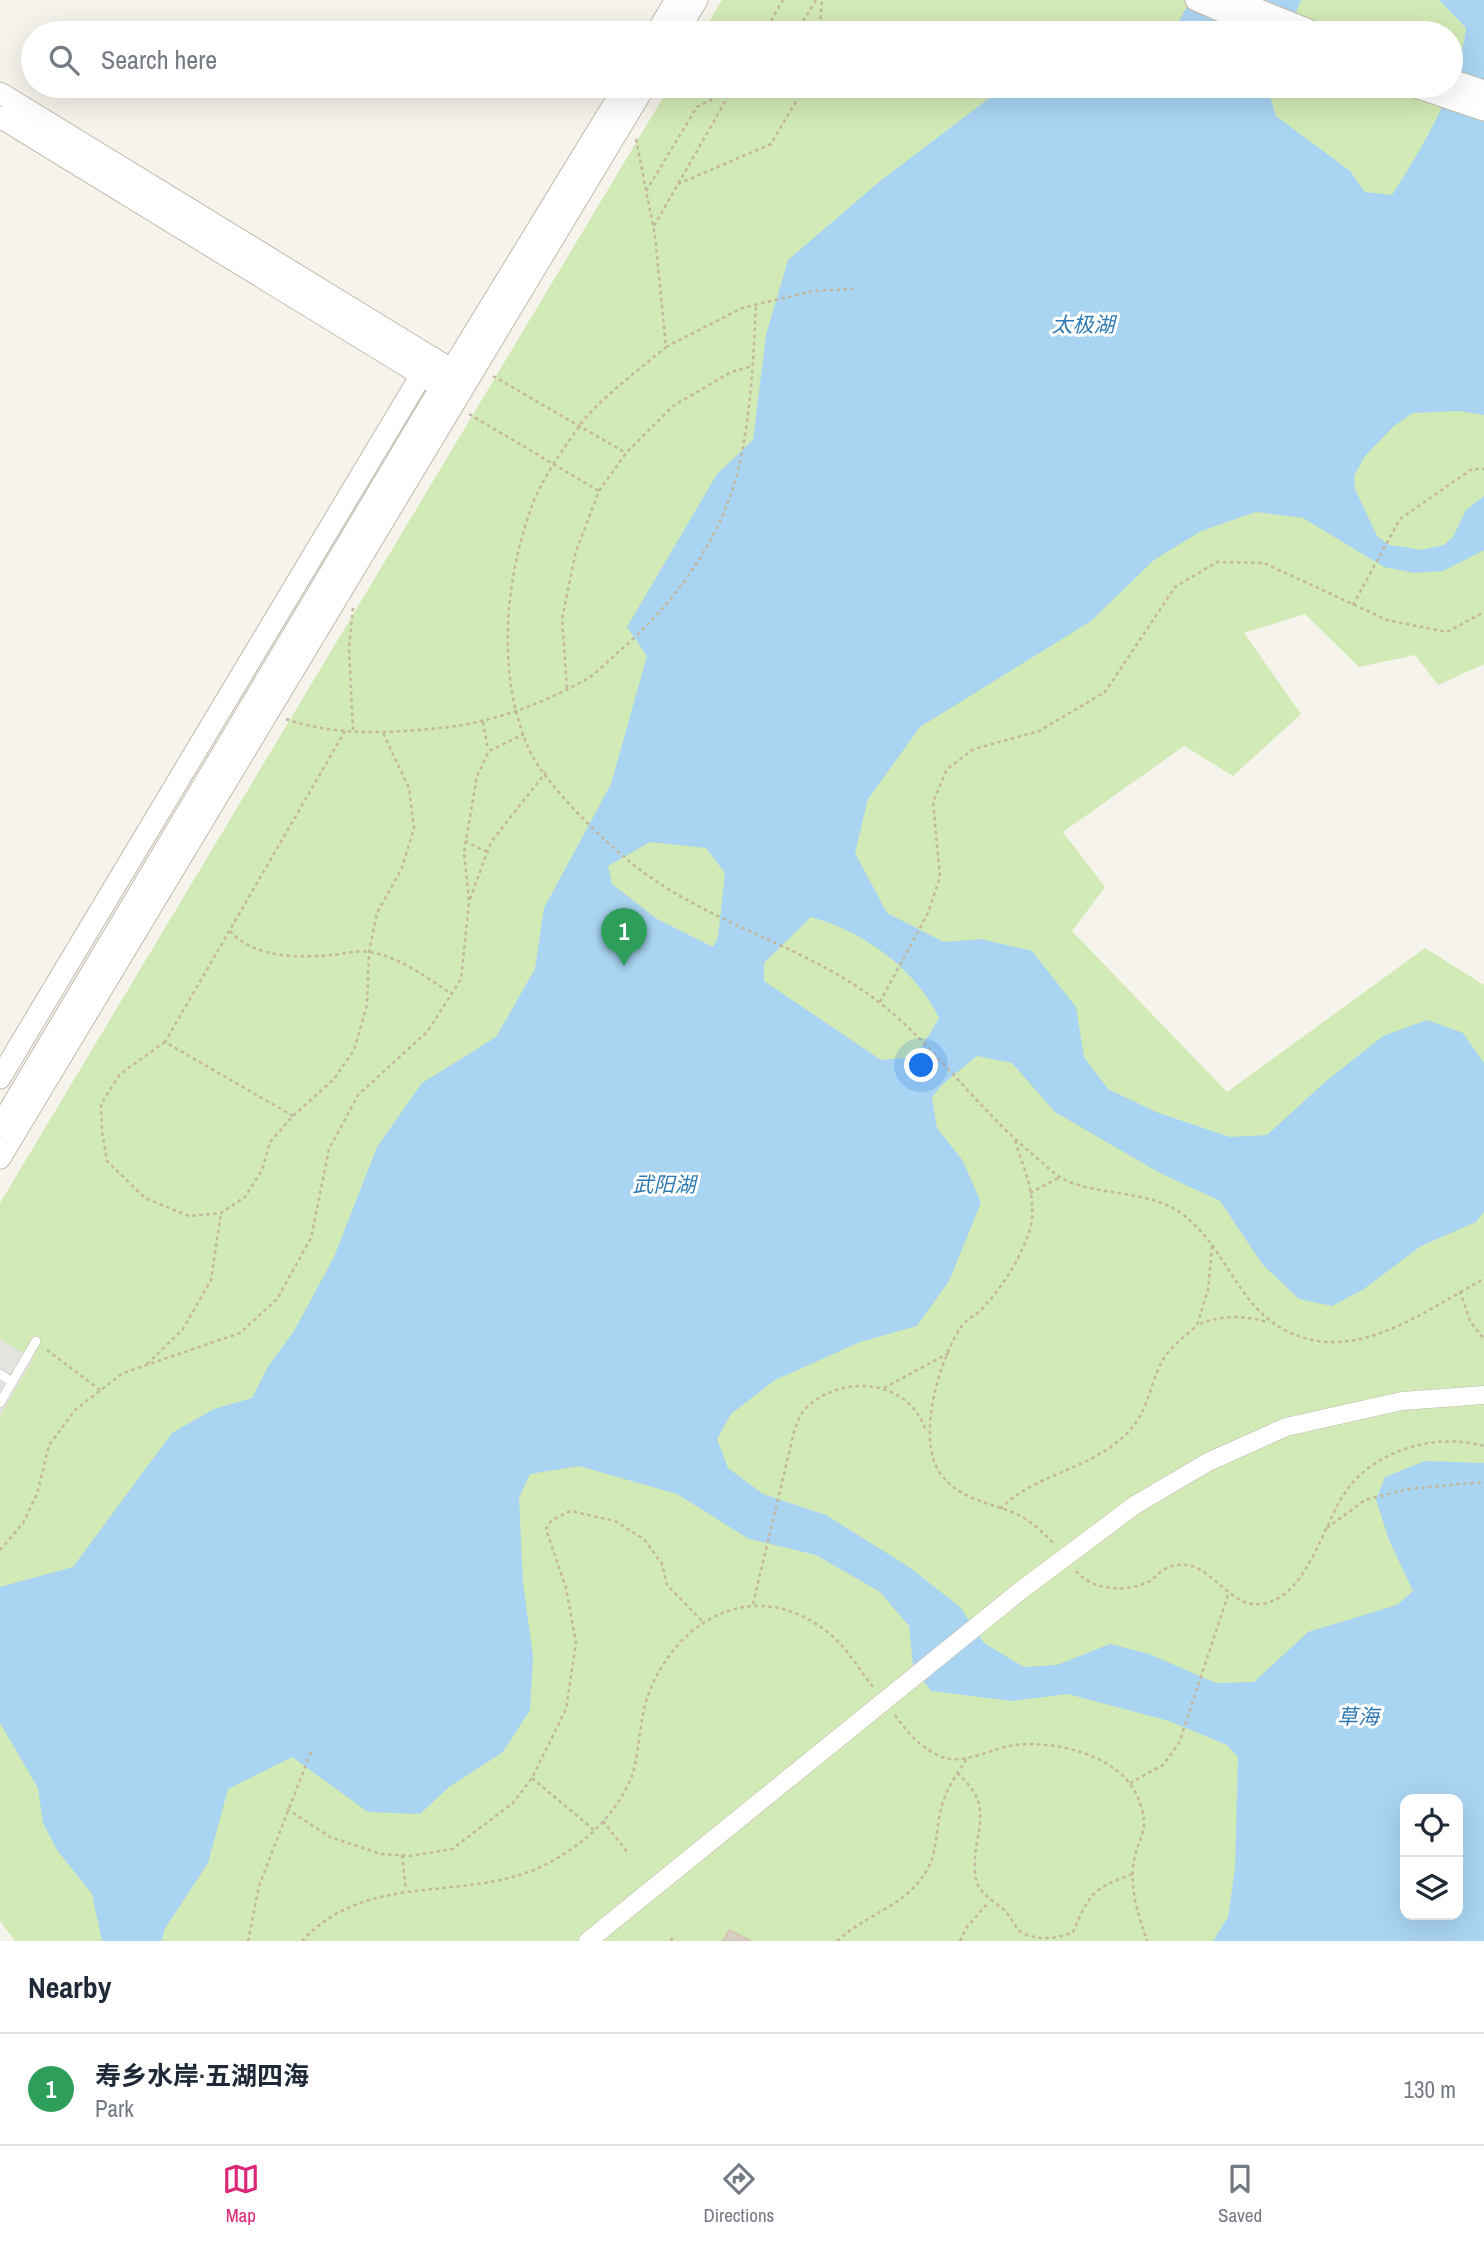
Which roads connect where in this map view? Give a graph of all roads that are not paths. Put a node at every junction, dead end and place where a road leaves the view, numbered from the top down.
1 (676, 0) edge
2 (697, 0) edge
3 (1196, 0) edge
4 (1234, 0) edge
5 (663, 21) edge
6 (684, 21) edge
7 (1244, 21) edge
8 (1285, 21) edge
9 (1463, 89) edge
10 (1484, 91) edge
11 (0, 93) edge
12 (618, 98) edge
13 (638, 98) edge
14 (1463, 98) edge
15 (1484, 110) edge
16 (0, 117) edge
17 (426, 366) junction
18 (457, 383) junction
19 (0, 1078) edge
20 (0, 1126) edge
21 (0, 1158) edge
22 (36, 1341) road end
23 (0, 1374) edge
24 (12, 1381) junction
25 (1484, 1395) edge
26 (0, 1403) edge
27 (588, 1941) edge

1 - 5 street
2 - 6 street
3 - 7 street
4 - 8 street
9 - 10 street
11 - 17 street
12 - 18 street
13 - 18 street
14 - 15 street
16 - 17 street
17 - 18 street
17 - 19 street
18 - 20 street
18 - 21 street
22 - 24 lane
23 - 24 lane
24 - 26 lane
25 - 27 street

